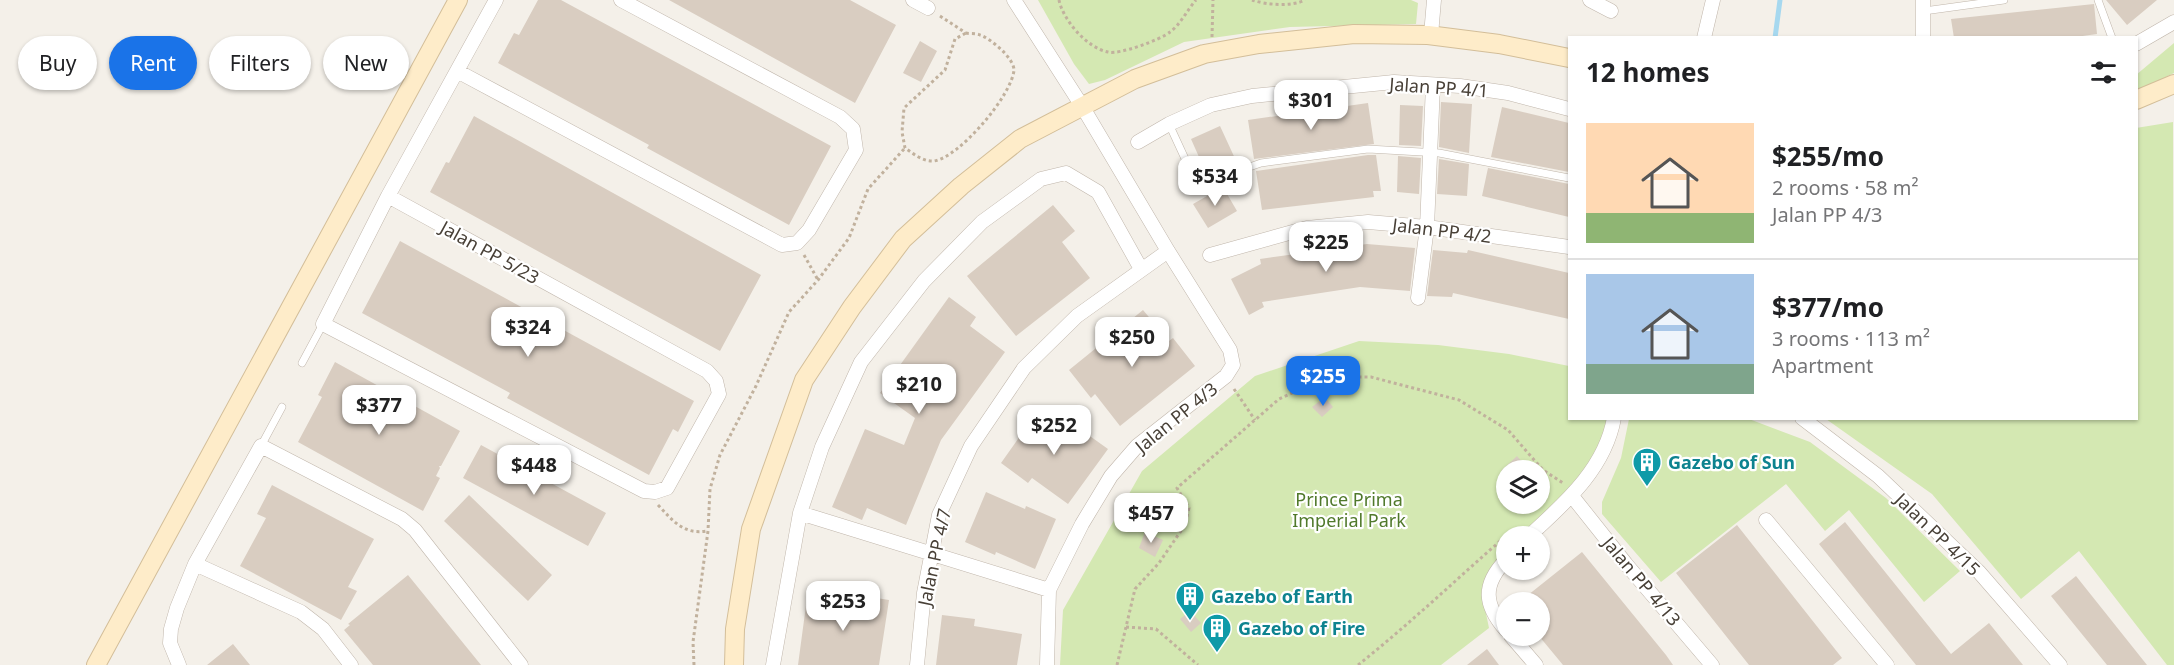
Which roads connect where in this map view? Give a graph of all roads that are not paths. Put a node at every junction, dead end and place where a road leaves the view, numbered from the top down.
1 (458, 0) edge
2 (495, 0) edge
3 (621, 0) edge
4 (913, 0) edge
5 (1014, 0) edge
6 (1434, 0) edge
7 (1590, 0) edge
8 (1713, 0) edge
9 (2004, 0) edge
10 (2098, 0) edge
11 (1924, 5) edge
12 (928, 8) road end
13 (1611, 11) dead end
14 (2174, 22) edge
15 (1431, 35) junction
16 (1704, 36) edge
17 (1923, 36) edge
18 (2111, 36) edge
19 (2138, 43) edge
20 (1568, 58) edge
21 (457, 71) junction
22 (2174, 84) edge
23 (1432, 85) junction
24 (2138, 99) edge
25 (1082, 106) junction
26 (1568, 109) edge
27 (1169, 124) junction
28 (1138, 142) dead end
29 (1430, 153) junction
30 (1568, 178) edge
31 (388, 196) junction
32 (1427, 227) junction
33 (1568, 247) edge
34 (1168, 251) junction
35 (1210, 255) dead end
36 (1141, 270) junction
37 (1418, 298) dead end
38 (322, 324) junction
39 (302, 363) dead end
40 (282, 407) dead end
41 (1613, 420) edge
42 (1805, 420) edge
43 (261, 446) junction
44 (1566, 493) junction
45 (800, 513) junction
46 (1766, 520) dead end
47 (1538, 526) edge
48 (932, 553) junction
49 (195, 564) junction
50 (1496, 572) edge
51 (1049, 590) junction
52 (1496, 619) edge
53 (1520, 646) edge
54 (96, 665) edge
55 (179, 665) edge
56 (351, 665) edge
57 (521, 665) edge
58 (734, 665) edge
59 (773, 665) edge
60 (917, 665) edge
61 (1047, 665) edge
62 (1536, 665) edge
63 (1712, 665) edge
64 (1887, 665) edge
65 (2060, 665) edge

1 - 54 street
2 - 21 street
3 - 21 street
4 - 12 street
5 - 25 street
6 - 15 street
7 - 13 street
8 - 16 street
9 - 11 lane
10 - 18 lane
11 - 17 street
14 - 19 street
15 - 20 street
15 - 25 street
21 - 31 street
22 - 24 street
23 - 26 street, Jalan PP 4/1
23 - 27 street, Jalan PP 4/1
23 - 29 street
25 - 34 street
25 - 58 street
27 - 28 street, Jalan PP 4/1
27 - 29 lane
29 - 30 lane
29 - 32 street
31 - 38 street
31 - 38 street, Jalan PP 5/23
32 - 33 street, Jalan PP 4/2
32 - 35 street, Jalan PP 4/2
32 - 37 street
34 - 36 street, Jalan PP 4/7
34 - 51 street, Jalan PP 4/3
36 - 45 street
36 - 48 street, Jalan PP 4/7
38 - 39 lane
40 - 43 lane
41 - 44 street
42 - 65 street, Jalan PP 4/15
43 - 49 street
43 - 57 street
44 - 47 street
44 - 63 street, Jalan PP 4/13
45 - 48 street
45 - 59 street
46 - 64 street
48 - 51 street
48 - 60 street, Jalan PP 4/7
49 - 55 street
49 - 56 street
50 - 52 street
51 - 61 street, Jalan PP 4/3
53 - 62 street

